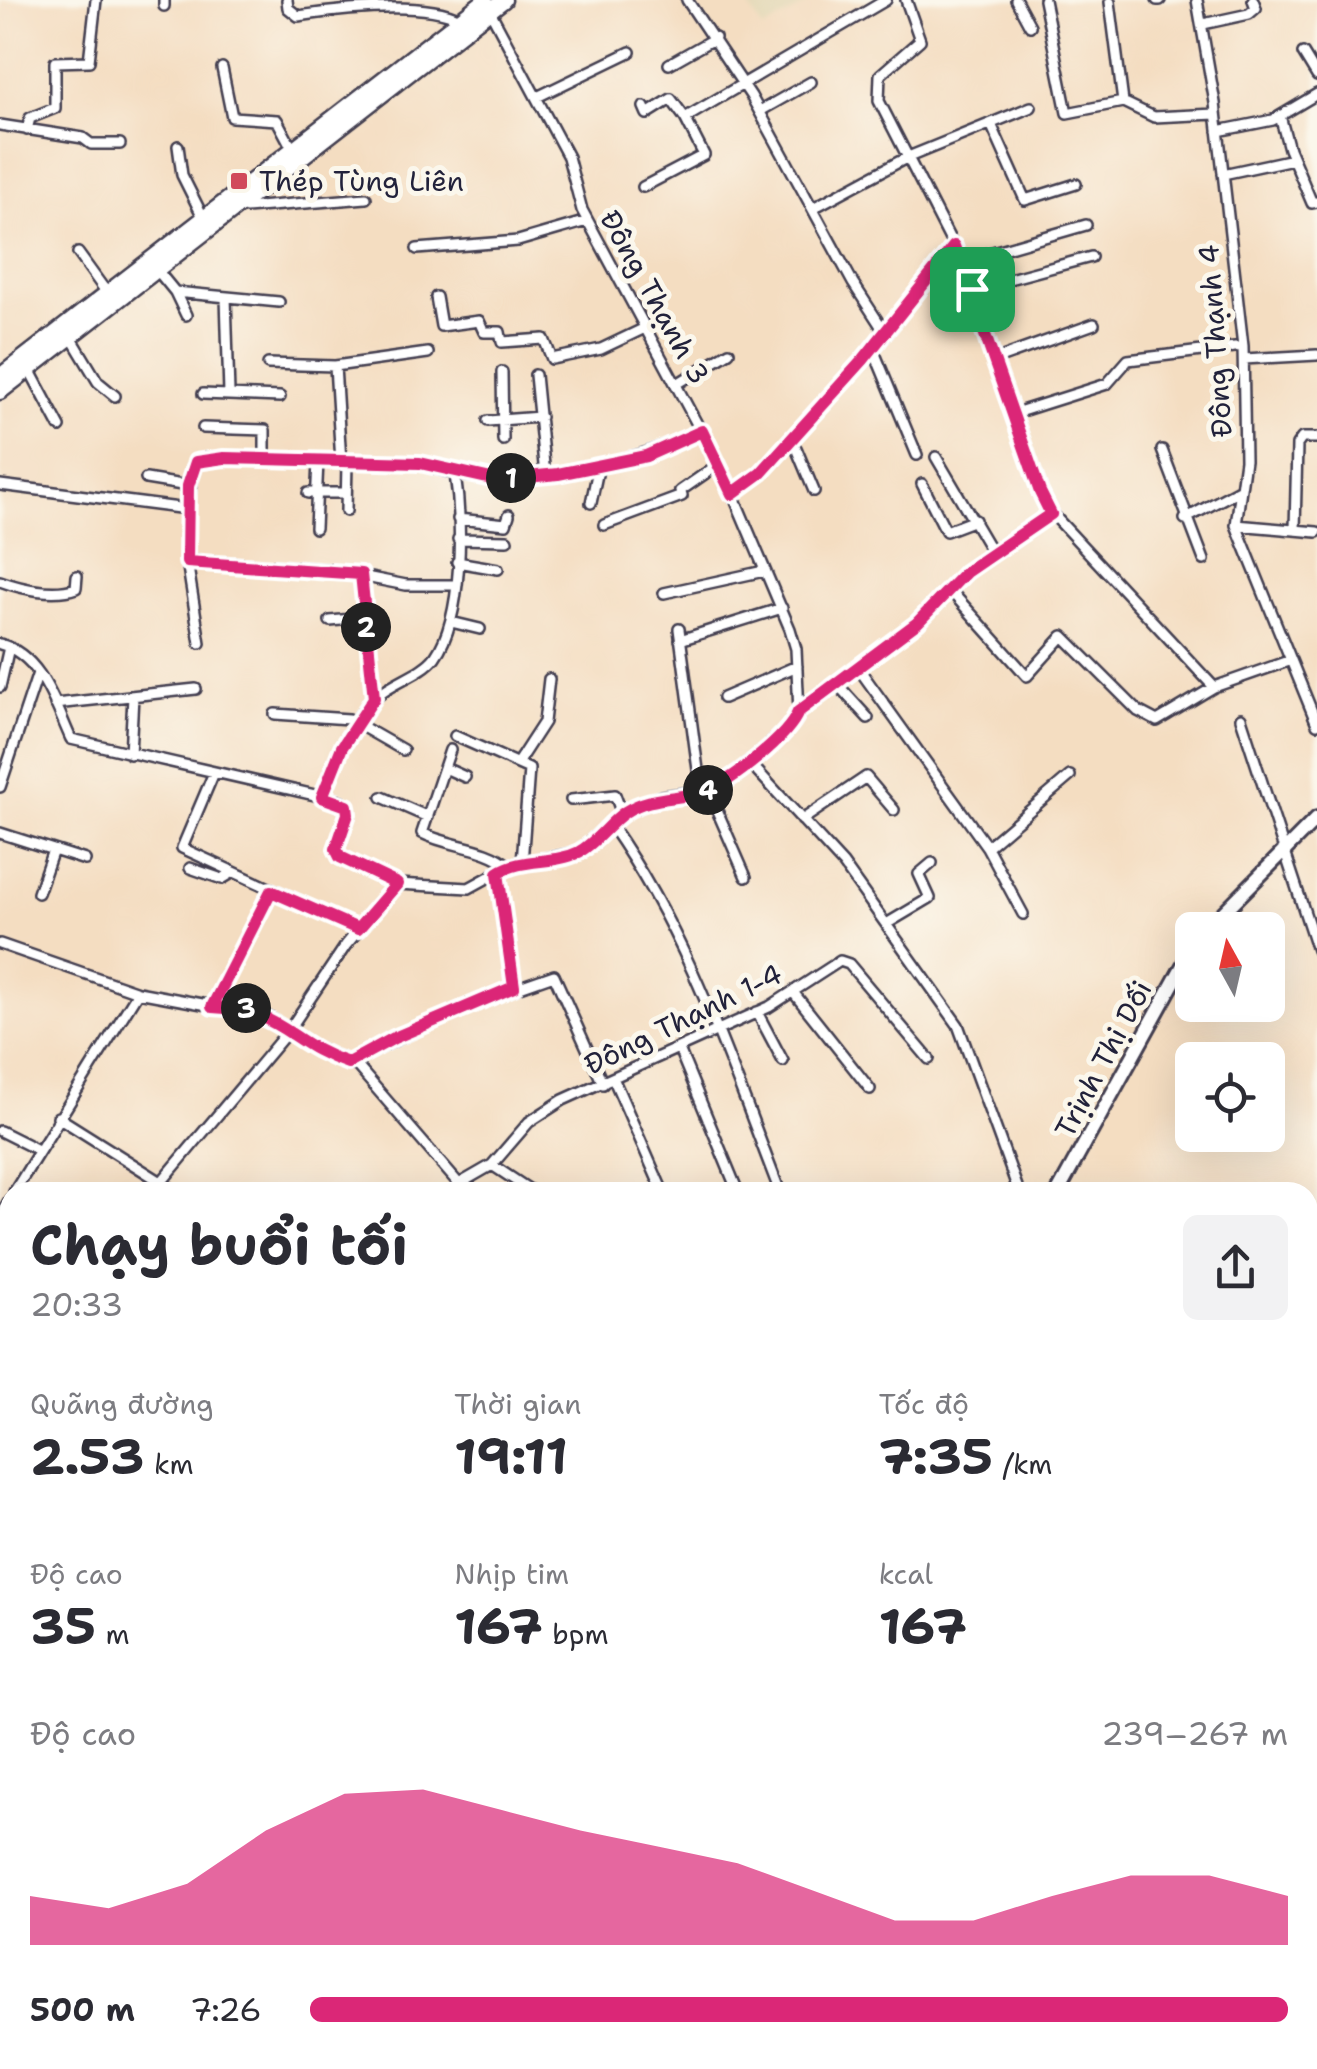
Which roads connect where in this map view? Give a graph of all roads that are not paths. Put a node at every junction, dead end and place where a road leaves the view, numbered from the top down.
1 (96, 0) edge
2 (287, 0) edge
3 (319, 0) edge
4 (504, 0) edge
5 (688, 0) edge
6 (886, 0) edge
7 (906, 0) edge
8 (1016, 0) edge
9 (1044, 0) edge
10 (1197, 0) edge
11 (1252, 0) edge
12 (1110, 2) edge
13 (485, 5) edge
14 (321, 12) junction
15 (460, 18) junction
16 (1202, 24) junction
17 (1030, 26) dead end
18 (716, 38) junction
19 (630, 52) dead end
20 (1302, 53) dead end
21 (669, 64) dead end
22 (222, 68) dead end
23 (1317, 76) edge
24 (742, 82) junction
25 (811, 82) dead end
26 (1317, 94) edge
27 (537, 97) junction
28 (1123, 102) junction
29 (644, 107) dead end
30 (1031, 108) dead end
31 (760, 112) junction
32 (1215, 114) junction
33 (1280, 116) junction
34 (685, 118) junction
35 (991, 124) junction
36 (0, 125) edge
37 (28, 130) junction
38 (1218, 131) junction
39 (120, 144) dead end
40 (178, 146) dead end
41 (293, 150) junction
42 (906, 158) junction
43 (1293, 159) junction
44 (1223, 174) junction
45 (1076, 184) dead end
46 (643, 187) dead end
47 (366, 198) dead end
48 (1317, 202) edge
49 (242, 204) junction
50 (816, 207) junction
51 (204, 219) junction
52 (588, 221) junction
53 (1086, 225) dead end
54 (954, 246) junction
55 (417, 250) dead end
56 (78, 253) dead end
57 (1092, 256) dead end
58 (961, 261) junction
59 (157, 270) junction
60 (972, 289) junction
61 (106, 292) junction
62 (175, 292) junction
63 (226, 297) junction
64 (436, 297) dead end
65 (279, 302) dead end
66 (186, 315) dead end
67 (1094, 324) dead end
68 (645, 328) junction
69 (886, 334) junction
70 (71, 337) junction
71 (1243, 346) junction
72 (873, 348) junction
73 (729, 352) dead end
74 (428, 353) dead end
75 (1317, 355) edge
76 (1244, 359) junction
77 (994, 360) junction
78 (268, 364) dead end
79 (335, 366) junction
80 (29, 369) junction
81 (502, 372) dead end
82 (535, 375) dead end
83 (0, 376) edge
84 (677, 384) junction
85 (0, 392) edge
86 (203, 394) dead end
87 (229, 394) junction
88 (115, 396) dead end
89 (280, 397) dead end
90 (1012, 414) junction
91 (540, 417) junction
92 (488, 420) dead end
93 (504, 420) junction
94 (60, 427) dead end
95 (203, 428) dead end
96 (702, 431) junction
97 (1317, 438) edge
98 (502, 440) dead end
99 (788, 441) junction
100 (1162, 450) dead end
101 (917, 454) dead end
102 (936, 457) dead end
103 (265, 459) junction
104 (318, 461) junction
105 (344, 462) junction
106 (719, 464) junction
107 (599, 465) junction
108 (455, 474) junction
109 (544, 475) junction
110 (146, 479) dead end
111 (922, 484) dead end
112 (0, 486) edge
113 (188, 486) junction
114 (1239, 490) junction
115 (814, 491) dead end
116 (345, 492) junction
117 (312, 493) junction
118 (732, 494) junction
119 (591, 502) dead end
120 (187, 510) junction
121 (346, 511) dead end
122 (1051, 514) junction
123 (509, 515) dead end
124 (458, 519) junction
125 (1185, 519) junction
126 (975, 520) junction
127 (604, 525) dead end
128 (1236, 525) junction
129 (316, 528) dead end
130 (1294, 530) junction
131 (1317, 532) edge
132 (458, 539) junction
133 (506, 540) dead end
134 (993, 554) junction
135 (1204, 560) dead end
136 (187, 562) junction
137 (457, 562) junction
138 (498, 569) dead end
139 (764, 571) junction
140 (361, 574) junction
141 (77, 576) dead end
142 (0, 581) edge
143 (456, 585) junction
144 (949, 589) junction
145 (664, 593) dead end
146 (782, 608) junction
147 (364, 618) junction
148 (330, 621) dead end
149 (451, 622) junction
150 (480, 629) dead end
151 (200, 643) dead end
152 (5, 646) edge
153 (1291, 660) junction
154 (797, 666) junction
155 (859, 669) junction
156 (38, 673) junction
157 (550, 679) dead end
158 (838, 685) junction
159 (0, 687) edge
160 (1214, 687) junction
161 (196, 689) dead end
162 (133, 696) junction
163 (374, 698) junction
164 (723, 698) dead end
165 (55, 704) junction
166 (798, 712) junction
167 (275, 714) dead end
168 (868, 718) dead end
169 (1241, 718) dead end
170 (358, 722) junction
171 (1317, 724) edge
172 (455, 736) dead end
173 (403, 750) dead end
174 (450, 750) dead end
175 (130, 754) junction
176 (518, 762) junction
177 (750, 762) junction
178 (445, 768) junction
179 (213, 774) junction
180 (1070, 776) dead end
181 (465, 778) dead end
182 (0, 786) edge
183 (704, 791) junction
184 (382, 796) dead end
185 (322, 797) junction
186 (571, 800) dead end
187 (894, 810) dead end
188 (622, 814) junction
189 (428, 817) junction
190 (1317, 818) edge
191 (802, 820) junction
192 (612, 826) junction
193 (0, 832) edge
194 (987, 847) junction
195 (53, 850) junction
196 (1282, 850) junction
197 (85, 860) dead end
198 (932, 862) dead end
199 (522, 863) junction
200 (509, 866) junction
201 (190, 868) dead end
202 (232, 872) junction
203 (498, 873) junction
204 (746, 877) dead end
205 (397, 884) junction
206 (271, 891) junction
207 (38, 892) dead end
208 (1223, 912) edge
209 (1023, 914) dead end
210 (888, 922) junction
211 (358, 929) junction
212 (0, 944) edge
213 (1317, 950) edge
214 (1175, 980) edge
215 (514, 987) junction
216 (138, 992) junction
217 (792, 992) junction
218 (212, 1007) junction
219 (757, 1012) junction
220 (289, 1030) junction
221 (718, 1030) junction
222 (679, 1049) junction
223 (929, 1059) dead end
224 (783, 1061) dead end
225 (348, 1063) junction
226 (614, 1080) junction
227 (603, 1084) junction
228 (870, 1089) dead end
229 (58, 1117) junction
230 (0, 1131) edge
231 (38, 1150) junction
232 (492, 1165) junction
233 (161, 1181) joint
234 (20, 1182) edge
235 (461, 1182) edge
236 (464, 1182) edge
237 (518, 1182) edge
238 (658, 1182) edge
239 (734, 1182) edge
240 (776, 1182) edge
241 (1016, 1182) edge
242 (1066, 1182) edge

1 - 37 street
2 - 14 street
3 - 14 street
4 - 13 main road
5 - 18 street
6 - 24 street
7 - 42 street
8 - 17 street
9 - 28 street
10 - 16 street, Đông Thạnh 4
11 - 16 street
12 - 28 street
13 - 15 main road
13 - 27 street, Đông Thạnh 3
13 - 49 main road
14 - 15 street
15 - 41 main road
16 - 32 street, Đông Thạnh 4
18 - 21 street
18 - 24 street
19 - 27 street
20 - 23 street
22 - 41 street
24 - 31 street
24 - 34 street
25 - 31 street
26 - 33 street
27 - 52 street, Đông Thạnh 3
28 - 32 street
29 - 34 street
30 - 35 street
31 - 50 street
32 - 38 street, Đông Thạnh 4
33 - 38 street
33 - 43 street
34 - 46 street
35 - 42 street
35 - 45 street
36 - 37 street
37 - 39 street
38 - 44 street, Đông Thạnh 4
40 - 51 street
41 - 51 main road
42 - 50 street
42 - 54 street
43 - 44 street
43 - 48 street
44 - 71 street, Đông Thạnh 4
47 - 49 street
49 - 59 main road
50 - 69 street
51 - 61 main road
52 - 55 street
52 - 68 street, Đông Thạnh 3
53 - 58 street
54 - 58 street
54 - 69 street
56 - 61 street
57 - 60 street
58 - 60 street
59 - 62 street
59 - 70 main road
60 - 77 street
61 - 83 main road
62 - 63 street
62 - 66 street
63 - 65 street
63 - 87 street
64 - 68 street
67 - 77 street
68 - 84 street, Đông Thạnh 3
69 - 72 street
70 - 80 main road
70 - 88 street
71 - 76 street, Đông Thạnh 4
71 - 90 street
72 - 99 street
72 - 101 street
73 - 84 street
74 - 79 street
75 - 76 street
76 - 114 street, Đông Thạnh 4
77 - 90 street
78 - 79 street
79 - 105 street
80 - 85 main road
80 - 94 street
81 - 93 street
82 - 91 street
84 - 96 street, Đông Thạnh 3
86 - 87 street
87 - 89 street
90 - 122 street
91 - 93 street
91 - 109 street
92 - 93 street
93 - 98 street
95 - 103 street
96 - 106 street, Đông Thạnh 3
96 - 107 street
97 - 130 street
99 - 115 street
99 - 118 street
100 - 125 street
102 - 126 street
103 - 104 street
103 - 113 street
104 - 105 street
104 - 117 street
105 - 108 street
105 - 116 street
106 - 118 street, Đông Thạnh 3
106 - 127 street
107 - 109 street
107 - 119 street
108 - 109 street
108 - 124 street
110 - 113 street
111 - 126 street
112 - 120 street
113 - 120 street
114 - 125 street
114 - 128 street, Đông Thạnh 4
116 - 117 street
116 - 121 street
117 - 129 street
118 - 139 street, Đông Thạnh 3
120 - 136 street
122 - 134 street
122 - 160 street
123 - 124 street
124 - 132 street
125 - 135 street
126 - 134 street
128 - 130 street
128 - 153 street, Đông Thạnh 4
130 - 131 street
132 - 133 street
132 - 137 street
134 - 144 street
136 - 140 street
136 - 151 street
137 - 138 street
137 - 143 street
139 - 145 street
139 - 146 street, Đông Thạnh 3
140 - 143 street
140 - 147 street
141 - 142 street
143 - 149 street
144 - 155 street
144 - 160 street
146 - 154 street, Đông Thạnh 3
146 - 183 street
147 - 148 street
147 - 163 street
149 - 150 street
149 - 163 street
152 - 156 street
152 - 159 street
153 - 160 street
153 - 171 street, Đông Thạnh 4
154 - 164 street
154 - 166 street, Đông Thạnh 3
155 - 158 street
155 - 194 street
156 - 165 street
156 - 182 street
157 - 176 street
158 - 166 street
158 - 168 street
161 - 162 street
162 - 165 street
162 - 175 street
163 - 170 street
165 - 175 street
166 - 177 street
167 - 170 street
169 - 196 street
170 - 173 street
170 - 185 street
172 - 176 street
174 - 178 street
175 - 179 street
176 - 199 street
177 - 183 street
177 - 191 street
178 - 181 street
178 - 189 street
179 - 185 street
179 - 202 street
180 - 194 street
183 - 188 street
183 - 204 street
184 - 189 street
185 - 205 street
186 - 188 street
187 - 191 street
188 - 192 street
189 - 200 street
190 - 196 main road
191 - 210 street
192 - 199 street
192 - 221 street
193 - 195 street
194 - 209 street
195 - 197 street
195 - 207 street
196 - 208 main road
196 - 213 street
198 - 210 street
199 - 200 street
200 - 203 street
201 - 202 street
202 - 206 street
203 - 205 street
203 - 215 street
205 - 211 street
206 - 211 street
206 - 218 street
210 - 241 street
211 - 220 street
212 - 216 street
214 - 242 main road, Trịnh Thị Dối
215 - 225 street
215 - 227 street
216 - 218 street
216 - 229 street
217 - 219 street, Đông Thạnh 1-4
217 - 223 street, Đông Thạnh 1-4
217 - 228 street
218 - 220 street
219 - 221 street, Đông Thạnh 1-4
219 - 224 street
220 - 225 street
220 - 233 street
221 - 222 street, Đông Thạnh 1-4
221 - 240 street
222 - 226 street, Đông Thạnh 1-4
222 - 239 street
225 - 235 street
226 - 227 street, Đông Thạnh 1-4
226 - 238 street
227 - 232 street, Đông Thạnh 1-4
229 - 231 street
229 - 233 street
230 - 231 street
231 - 234 street
232 - 236 street, Đông Thạnh 1-4
232 - 237 street

